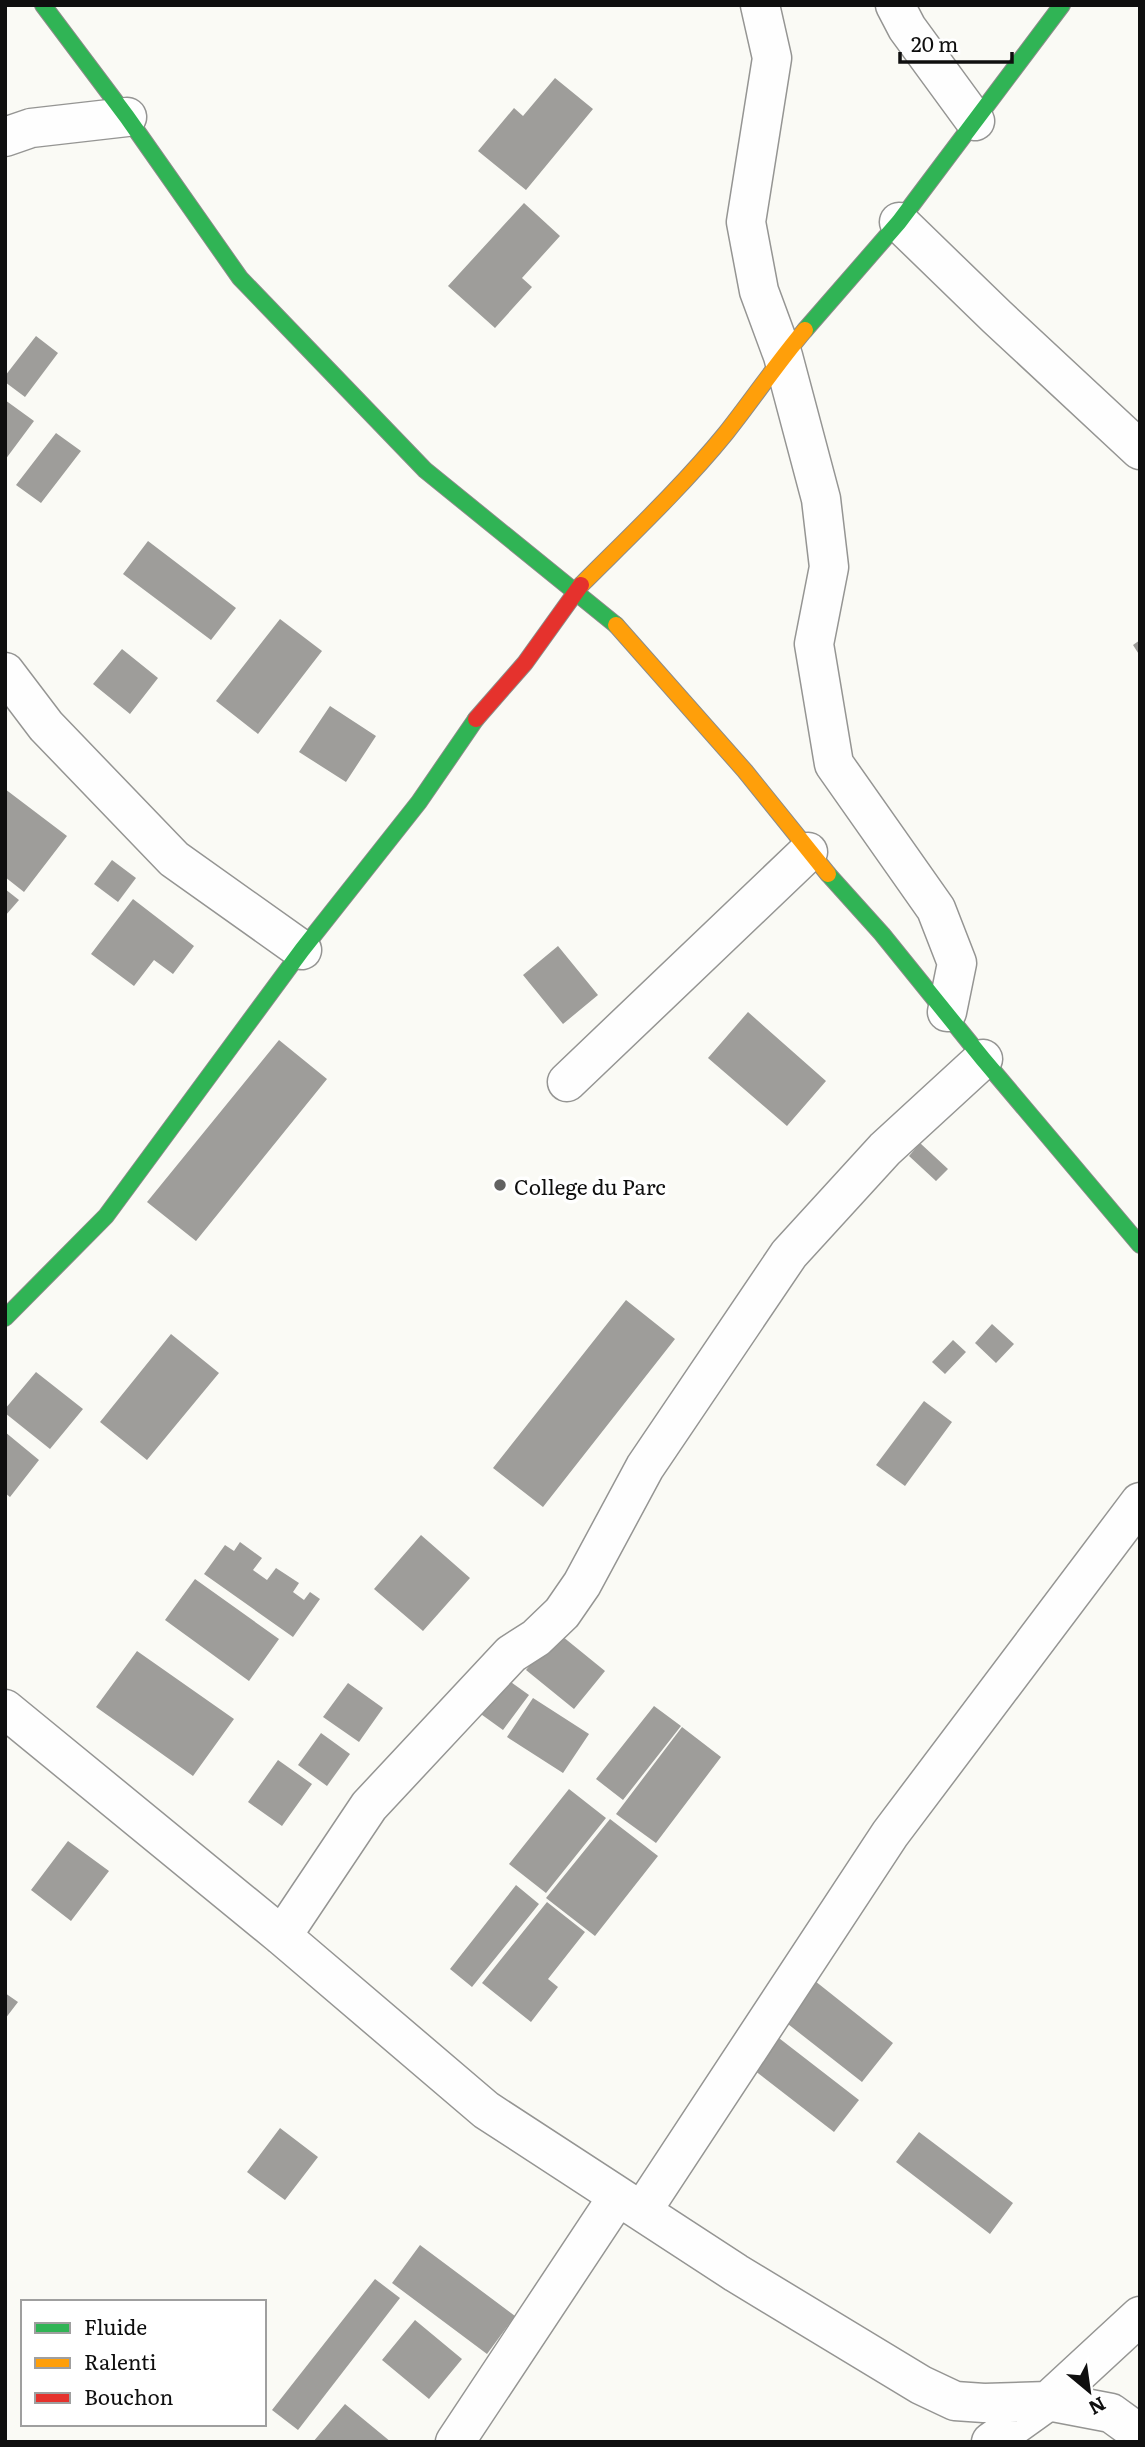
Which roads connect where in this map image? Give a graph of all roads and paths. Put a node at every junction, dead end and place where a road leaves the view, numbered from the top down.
1 (43, 5) edge
2 (760, 5) edge
3 (895, 5) edge
4 (1062, 5) edge
5 (127, 117) junction
6 (975, 121) junction
7 (5, 137) edge
8 (899, 222) junction
9 (783, 356) junction
10 (1140, 450) edge
11 (575, 591) junction
12 (5, 672) edge
13 (808, 852) junction
14 (302, 950) junction
15 (947, 1012) junction
16 (983, 1059) junction
17 (567, 1082) dead end
18 (1140, 1245) edge
19 (5, 1318) edge
20 (1140, 1502) edge
21 (5, 1679) edge
22 (17, 1717) edge
23 (282, 1936) junction
24 (630, 2203) junction
25 (1140, 2316) edge
26 (1048, 2401) junction
27 (1140, 2434) edge
28 (455, 2442) edge
29 (991, 2442) edge

1 - 5 street
2 - 9 street
3 - 6 street
4 - 6 street
5 - 7 street
5 - 11 street
6 - 8 street
8 - 9 street
8 - 10 street
9 - 11 street
9 - 15 street
11 - 13 street
11 - 14 street
12 - 14 street
13 - 15 street
13 - 17 street
14 - 19 street
15 - 16 street
16 - 18 street
16 - 23 street
20 - 24 street
21 - 22 street
22 - 23 street
23 - 24 street
24 - 26 street
24 - 28 street
25 - 26 street
26 - 27 street
26 - 29 street

